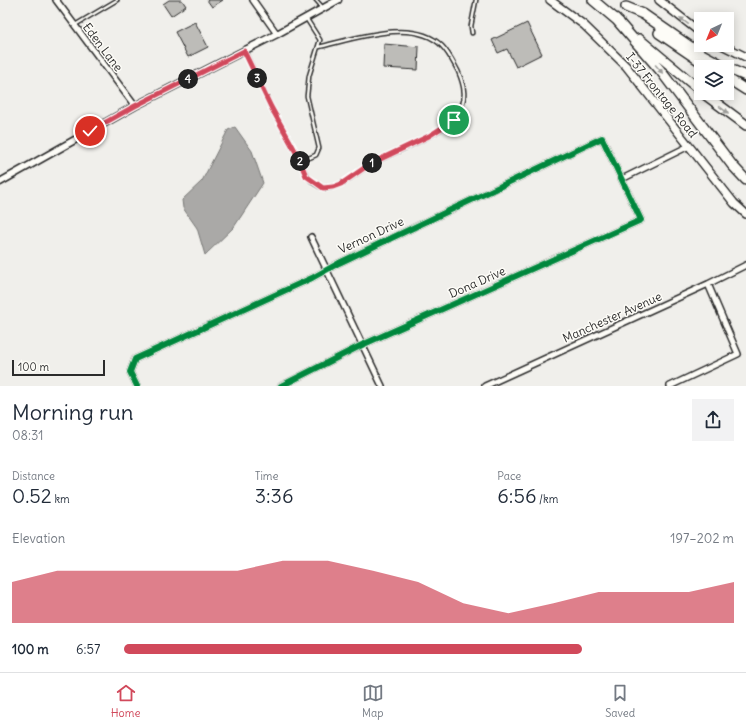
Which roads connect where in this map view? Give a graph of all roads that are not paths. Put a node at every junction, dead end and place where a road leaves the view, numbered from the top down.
1 (56, 0) edge
2 (118, 0) edge
3 (253, 0) edge
4 (316, 0) edge
5 (338, 0) edge
6 (476, 0) edge
7 (550, 0) edge
8 (594, 0) edge
9 (619, 0) edge
10 (659, 0) edge
11 (626, 7) junction
12 (323, 8) junction
13 (306, 18) junction
14 (614, 18) junction
15 (74, 25) junction
16 (694, 28) edge
17 (472, 33) dead end
18 (277, 34) junction
19 (319, 47) junction
20 (244, 51) junction
21 (734, 51) edge
22 (746, 57) edge
23 (698, 60) edge
24 (713, 60) edge
25 (734, 71) edge
26 (746, 76) edge
27 (734, 82) edge
28 (694, 85) edge
29 (746, 90) edge
30 (713, 100) edge
31 (135, 106) junction
32 (746, 125) edge
33 (689, 146) junction
34 (298, 156) junction
35 (622, 179) junction
36 (746, 180) edge
37 (0, 182) edge
38 (746, 214) edge
39 (311, 237) dead end
40 (746, 265) edge
41 (327, 269) junction
42 (708, 284) junction
43 (362, 345) junction
44 (137, 386) edge
45 (281, 386) edge
46 (382, 386) edge
47 (485, 386) edge
48 (670, 386) edge

1 - 15 street, Eden Lane
2 - 15 lane
3 - 18 street
4 - 12 lane
5 - 12 street
6 - 17 lane
7 - 33 main road, I-37 Frontage Road
8 - 14 highway
9 - 11 highway
16 -> 10 main road
11 - 23 highway
11 - 24 highway
12 - 13 street
13 - 18 street
13 - 19 lane
14 - 28 highway
14 -> 36 highway
15 - 31 street, Eden Lane
18 - 20 street
19 - 34 lane
19 - 34 lane
20 - 31 street
20 - 34 lane
21 - 22 main road
25 - 26 highway
27 - 29 highway
30 -> 32 highway
31 - 37 street
33 - 35 street
33 - 38 main road, I-37 Frontage Road
35 - 41 street, Vernon Drive
35 - 43 street, Dona Drive
39 - 41 street
40 - 42 street, Manchester Avenue
41 - 43 street
41 - 44 street, Vernon Drive
42 - 47 street, Manchester Avenue
42 - 48 street
43 - 45 street, Dona Drive
43 - 46 street

